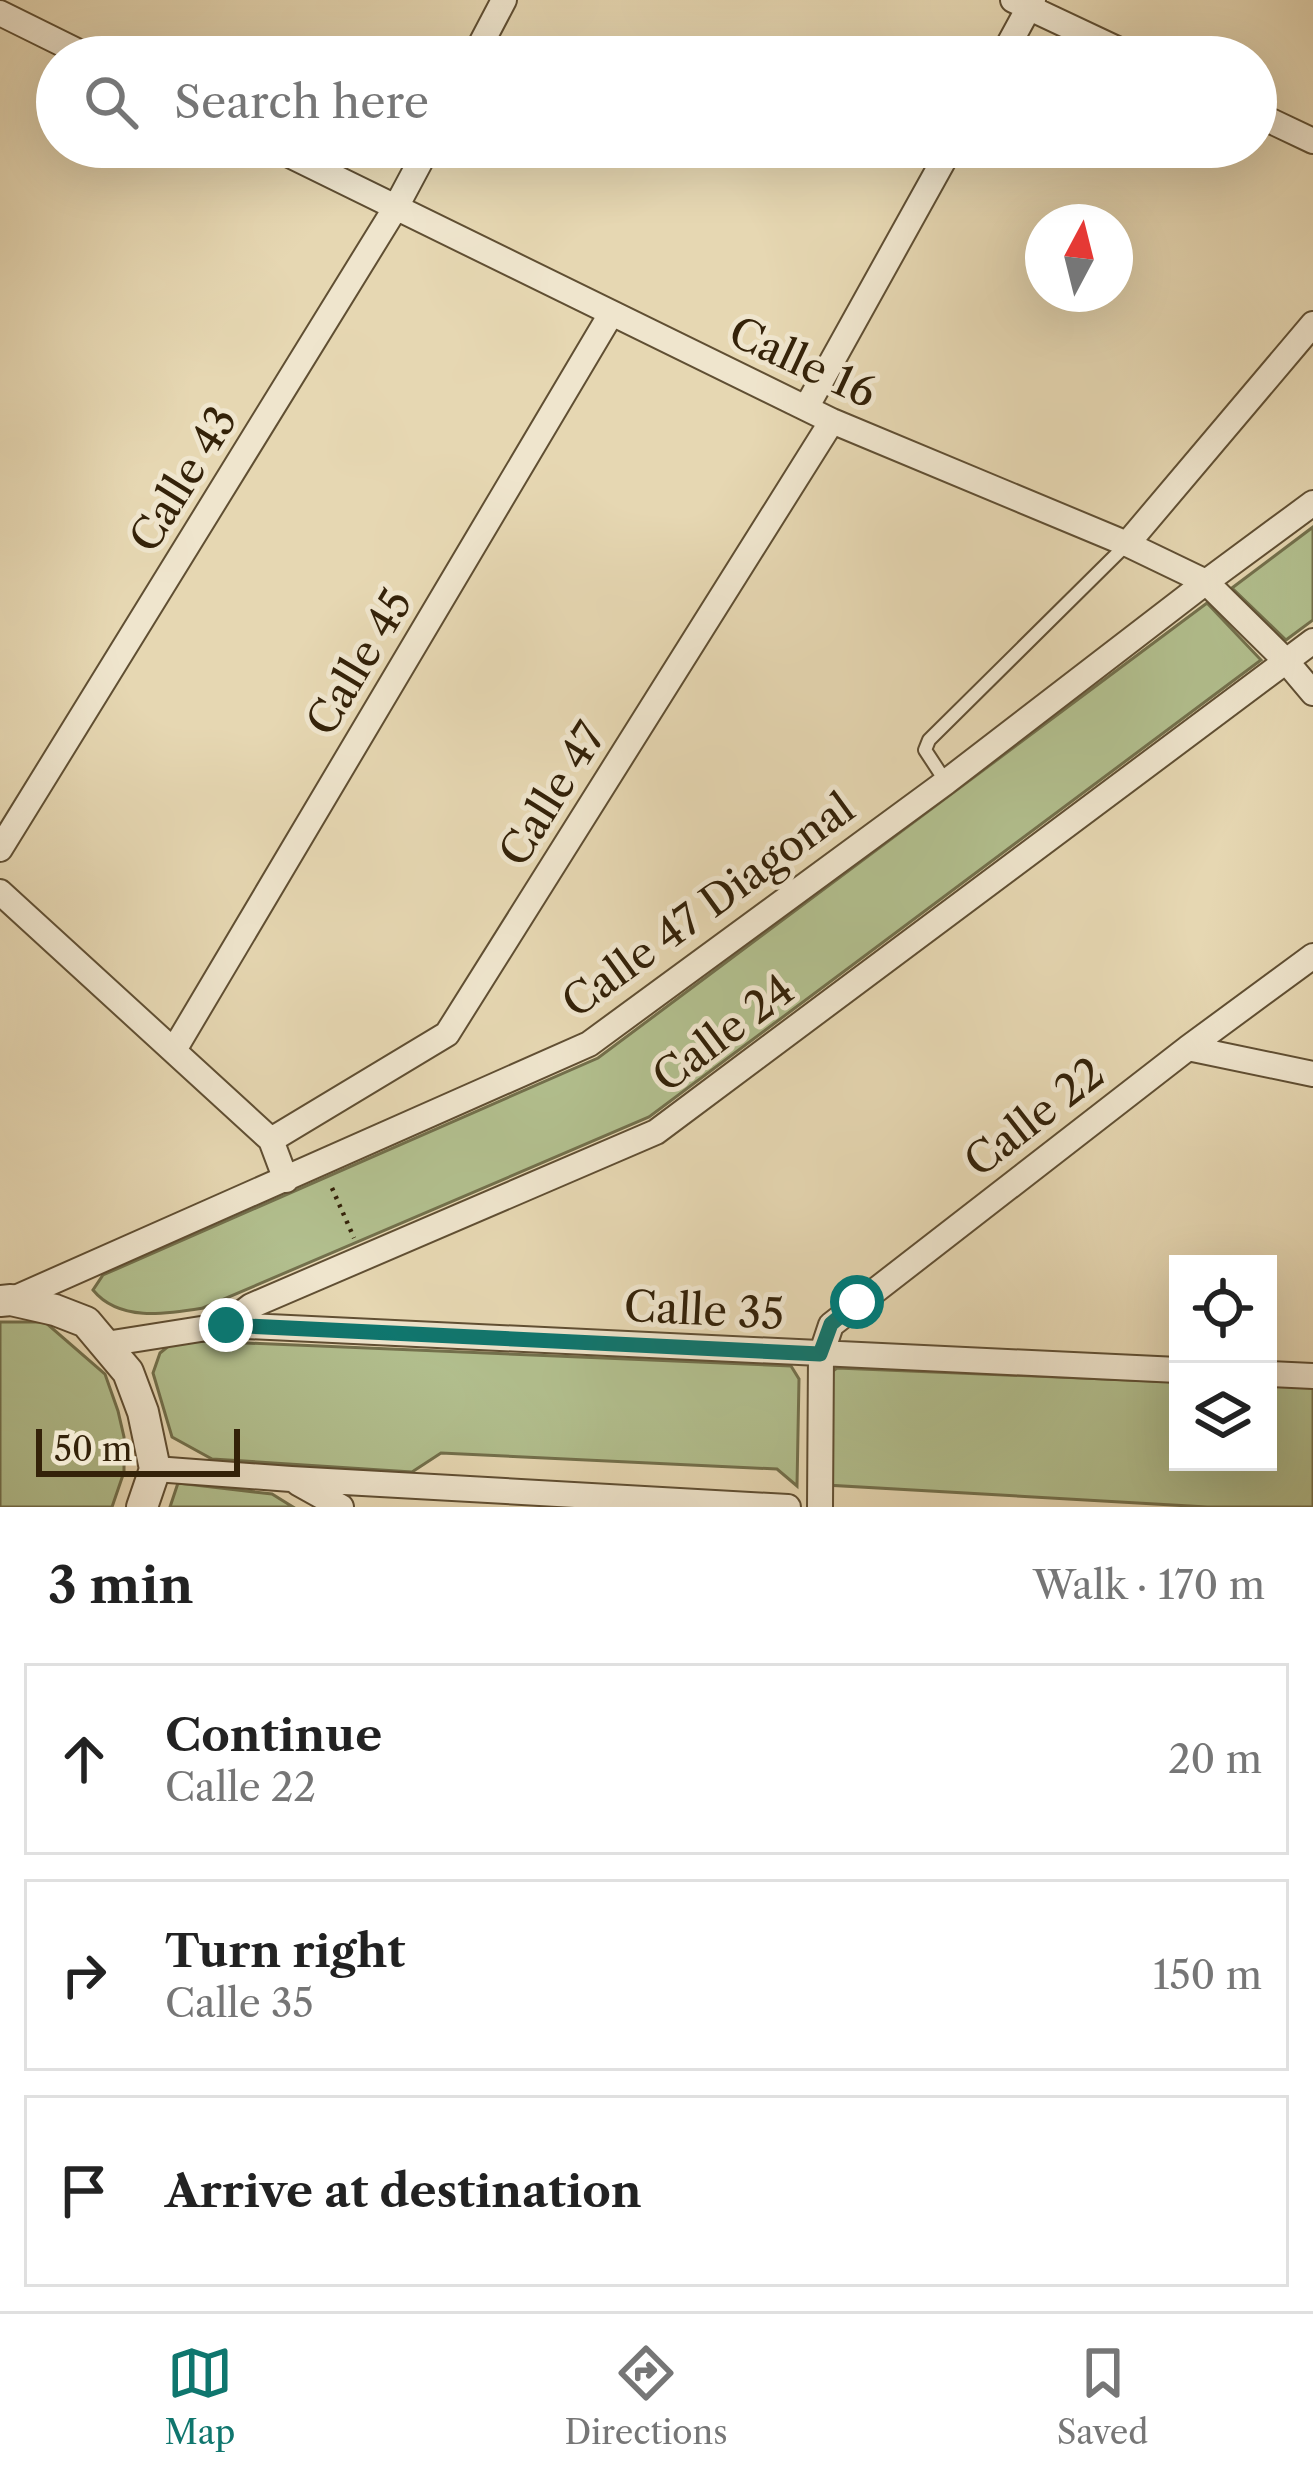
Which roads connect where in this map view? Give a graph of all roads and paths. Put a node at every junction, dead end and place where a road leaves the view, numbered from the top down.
1 (504, 0) edge
2 (1025, 3) edge
3 (0, 14) edge
4 (46, 36) edge
5 (486, 36) edge
6 (1011, 36) edge
7 (1092, 36) edge
8 (1277, 124) edge
9 (1313, 141) edge
10 (316, 168) edge
11 (417, 168) edge
12 (939, 168) edge
13 (397, 207) junction
14 (611, 314) junction
15 (1313, 324) edge
16 (806, 408) junction
17 (832, 422) junction
18 (1313, 503) edge
19 (1127, 544) junction
20 (1206, 582) junction
21 (1313, 641) edge
22 (1286, 661) junction
23 (1313, 693) edge
24 (946, 782) junction
25 (0, 849) edge
26 (0, 892) edge
27 (1313, 956) edge
28 (1188, 1048) junction
29 (174, 1050) junction
30 (1313, 1074) edge
31 (271, 1140) junction
32 (321, 1164) junction
33 (286, 1180) junction
34 (363, 1259) junction
35 (6, 1301) edge
36 (226, 1325) junction
37 (106, 1344) junction
38 (820, 1354) junction
39 (1169, 1370) edge
40 (1277, 1374) edge
41 (1313, 1376) edge
42 (155, 1469) junction
43 (291, 1479) junction
44 (142, 1507) edge
45 (341, 1507) edge
46 (788, 1507) edge
47 (820, 1507) edge

1 - 5 street
2 - 6 street
2 - 7 street
3 - 4 street
8 - 9 street
10 - 13 street, Calle 16
11 - 13 street, Calle 43
12 - 16 street
13 - 14 street, Calle 16
13 - 25 street, Calle 43
14 - 16 street, Calle 16
14 - 29 street, Calle 45
15 - 19 street
16 - 17 street, Calle 16
17 - 19 street, Calle 16
17 - 31 street, Calle 47
18 - 20 street, Calle 47 Diagonal
19 - 20 street, Calle 16
19 - 24 lane
20 - 22 street, Calle 16
20 - 24 street, Calle 47 Diagonal
21 - 22 street, Calle 24
22 - 23 street, Calle 16
22 - 34 street, Calle 24
24 - 32 street, Calle 47 Diagonal
26 - 29 street
27 - 28 street, Calle 22
28 - 30 street
28 - 38 street, Calle 22
29 - 31 street
31 - 33 street
32 - 33 street, Calle 47 Diagonal
32 - 34 path
33 - 35 street, Calle 47 Diagonal
34 - 36 street, Calle 24
35 - 37 street
36 - 37 street, Calle 24
36 - 38 street, Calle 35
37 - 42 street
38 - 39 street, Calle 35
38 - 47 street
40 - 41 street
42 - 43 street
42 - 44 street
43 - 45 street
43 - 46 street

